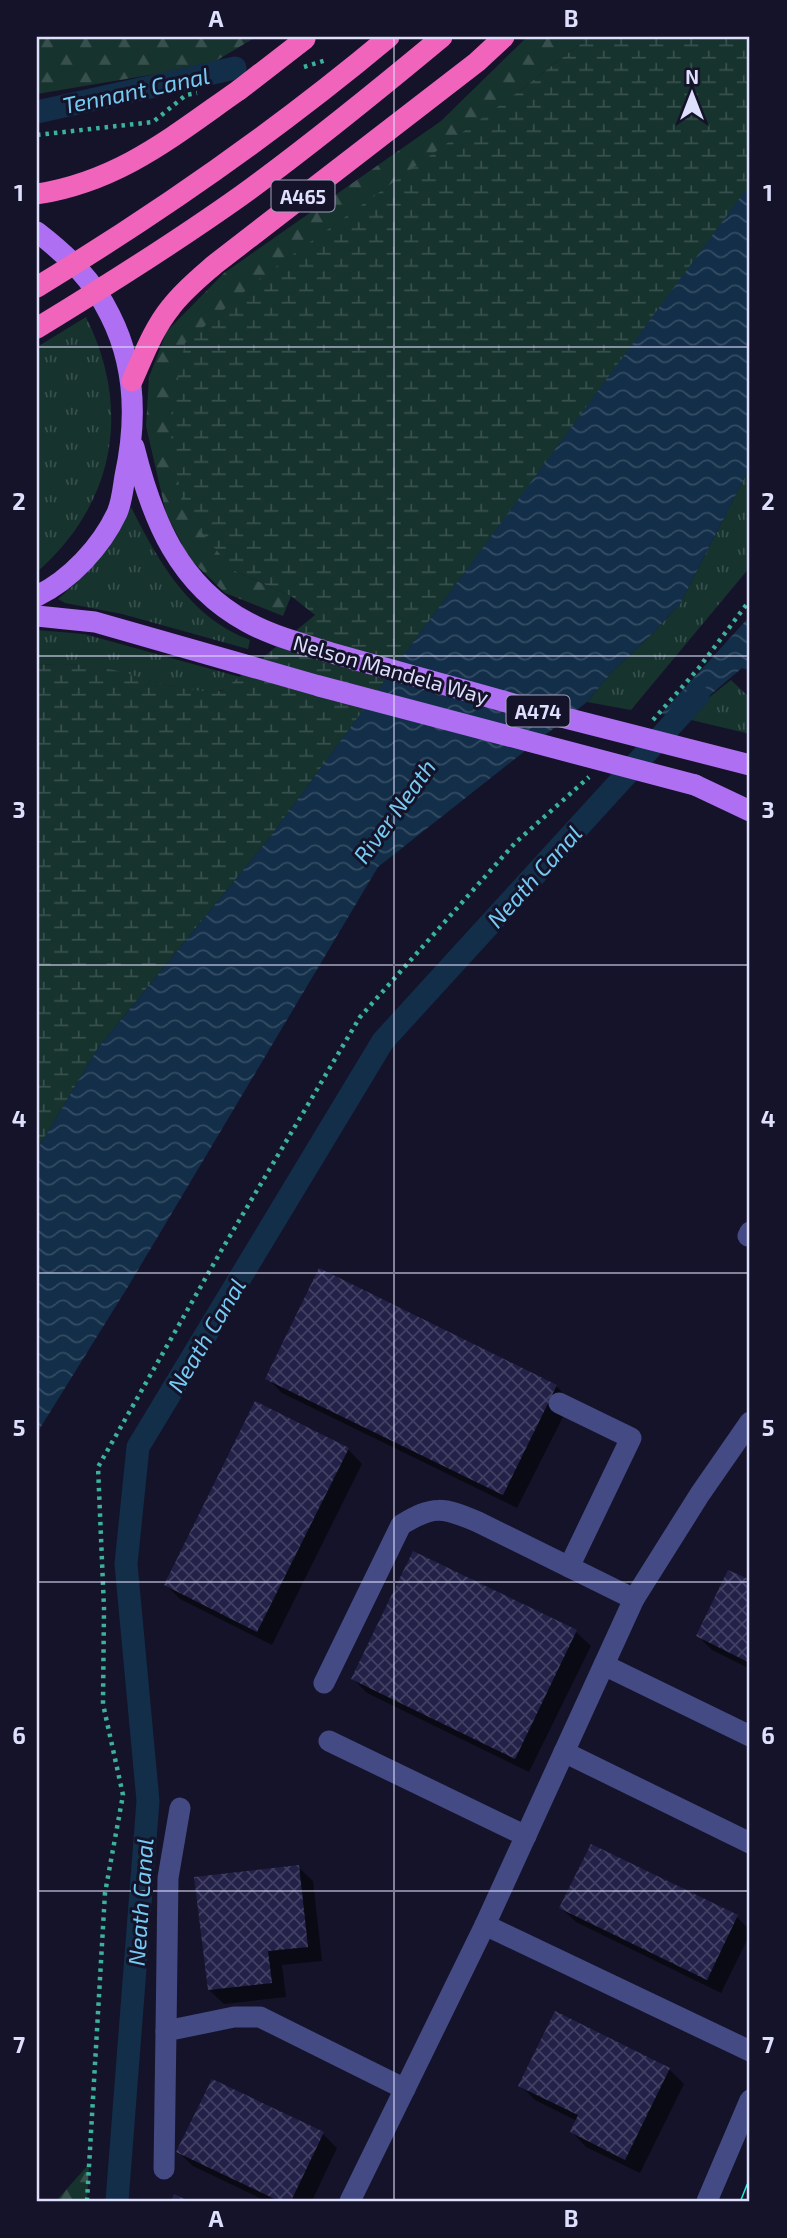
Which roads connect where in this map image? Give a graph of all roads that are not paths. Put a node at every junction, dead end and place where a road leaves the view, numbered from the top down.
1 (389, 37) edge
2 (442, 37) edge
3 (505, 37) edge
4 (306, 38) edge
5 (37, 194) edge
6 (37, 232) edge
7 (37, 287) edge
8 (37, 328) edge
9 (132, 381) junction
10 (133, 442) junction
11 (37, 596) edge
12 (37, 615) edge
13 (748, 764) edge
14 (695, 785) junction
15 (750, 800) edge
16 (750, 811) edge
17 (558, 1402) dead end
18 (750, 1422) edge
19 (569, 1567) junction
20 (634, 1599) junction
21 (604, 1665) junction
22 (324, 1683) dead end
23 (750, 1736) edge
24 (328, 1741) dead end
25 (564, 1752) junction
26 (180, 1808) dead end
27 (526, 1836) junction
28 (750, 1843) edge
29 (485, 1924) junction
30 (166, 2031) junction
31 (750, 2051) edge
32 (405, 2089) junction
33 (750, 2100) edge
34 (164, 2169) dead end
35 (350, 2201) edge
36 (707, 2201) edge

1 - 7 highway, bridge
2 - 8 highway, A465, bridge
3 - 9 highway, A465
4 - 5 highway, bridge
6 - 9 main road
9 - 10 main road
10 - 11 main road
10 - 13 main road, Nelson Mandela Way / A474, bridge
12 - 14 main road, Nelson Mandela Way / A474, bridge
14 - 15 main road, Nelson Mandela Way / A474
14 - 16 main road
17 - 19 street
18 - 20 street
19 - 20 street
19 - 22 street
20 - 21 street
21 - 23 street
21 - 25 street
24 - 27 street
25 - 27 street
25 - 28 street
26 - 30 street
27 - 29 street
29 - 31 street
29 - 32 street
30 - 32 street
30 - 34 street
32 - 35 street
33 - 36 street

